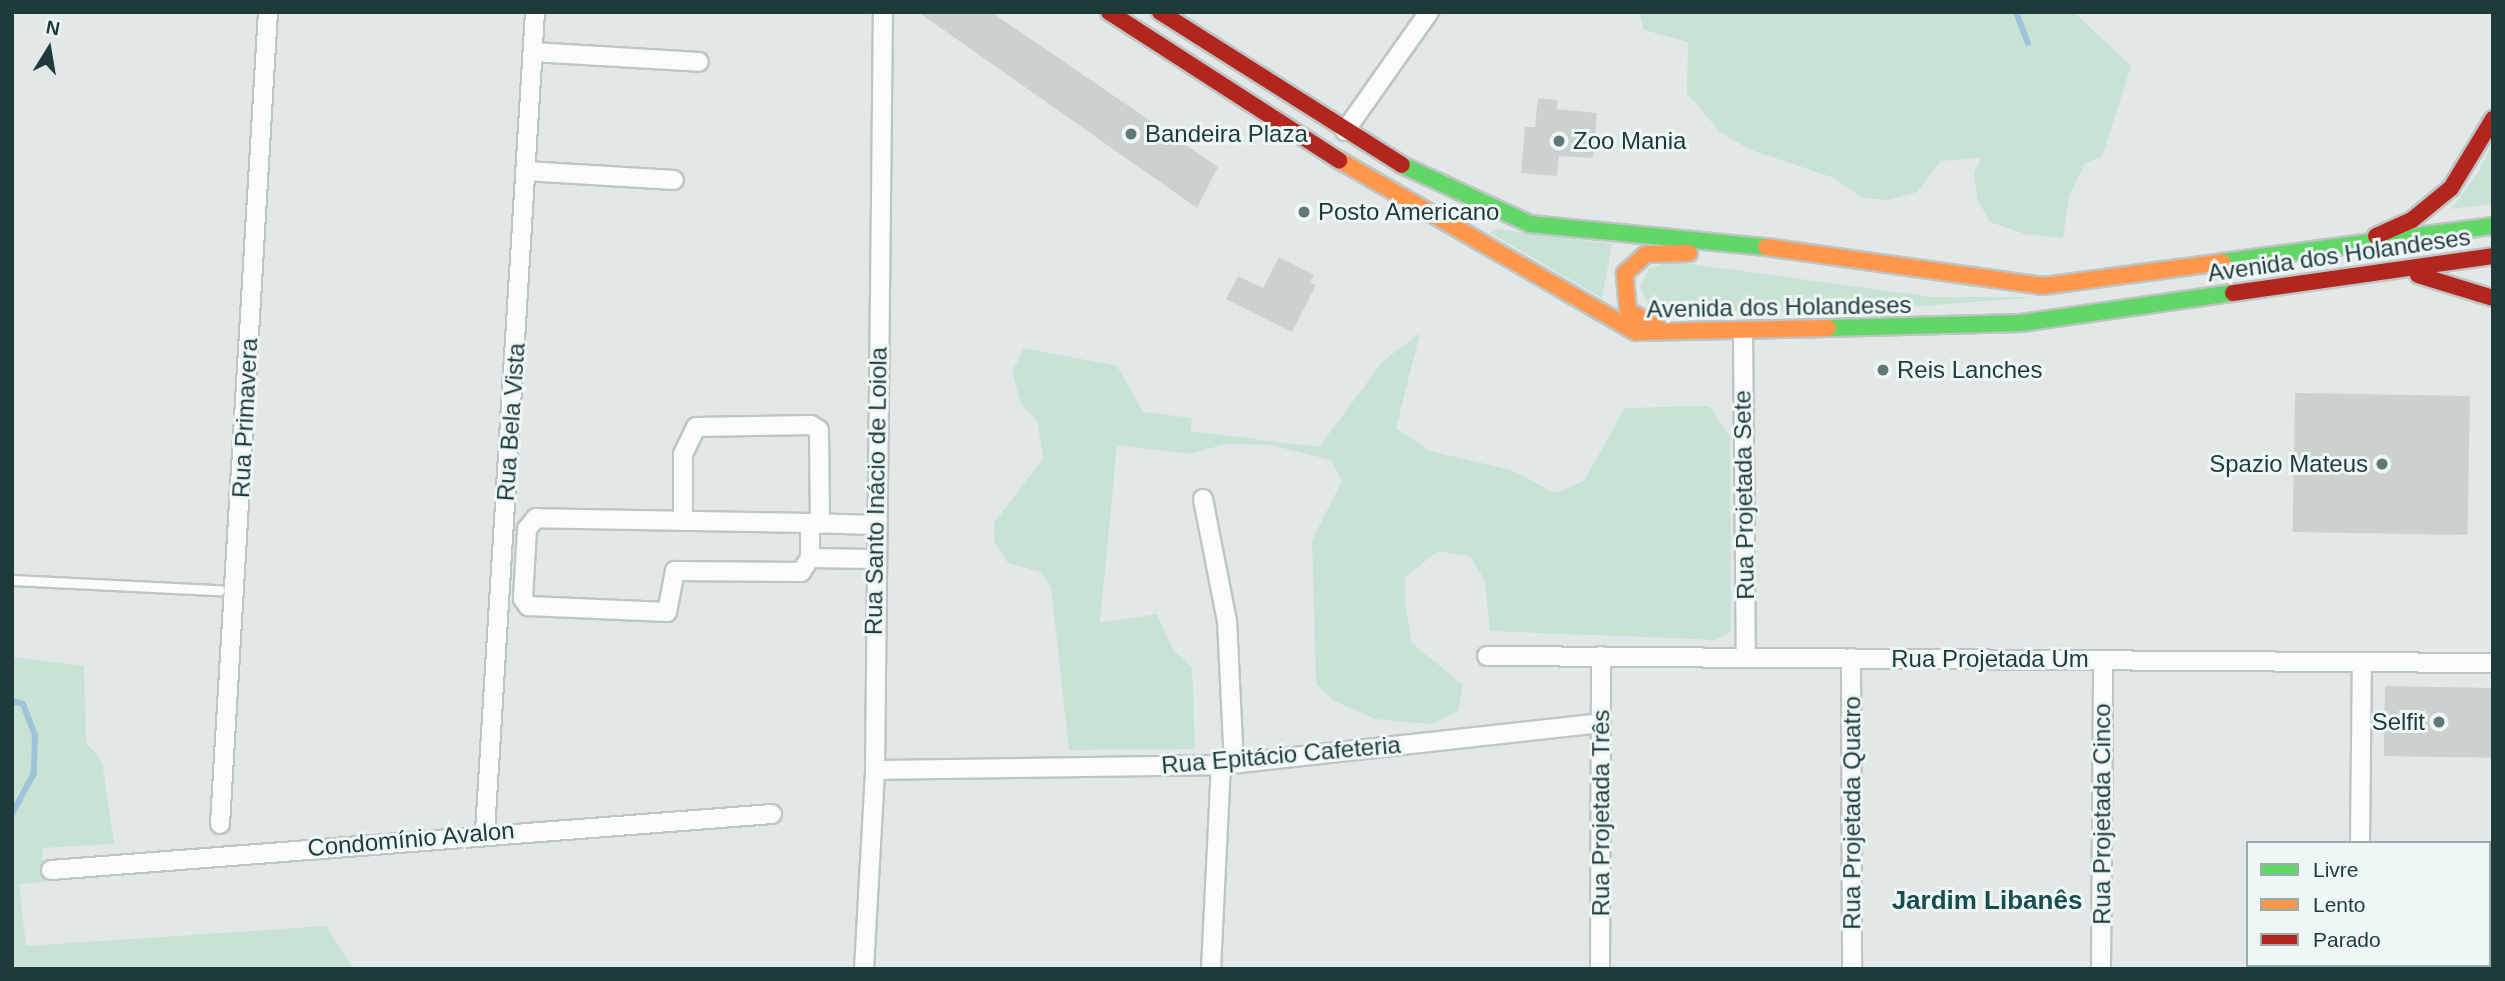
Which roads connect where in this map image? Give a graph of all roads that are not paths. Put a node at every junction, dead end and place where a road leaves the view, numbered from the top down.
1 (268, 12) edge
2 (535, 12) edge
3 (883, 12) edge
4 (1109, 12) edge
5 (1160, 12) edge
6 (1429, 12) edge
7 (533, 52) junction
8 (699, 62) dead end
9 (2493, 120) edge
10 (1345, 131) junction
11 (526, 172) junction
12 (674, 180) dead end
13 (2493, 226) edge
14 (2342, 248) junction
15 (2493, 256) edge
16 (2377, 273) junction
17 (2002, 284) junction
18 (2493, 298) edge
19 (1743, 333) junction
20 (1695, 334) junction
21 (1203, 499) dead end
22 (683, 521) junction
23 (815, 524) junction
24 (874, 525) junction
25 (810, 558) junction
26 (874, 559) junction
27 (12, 580) edge
28 (227, 590) junction
29 (1487, 656) dead end
30 (1601, 656) junction
31 (1745, 657) junction
32 (1851, 658) junction
33 (2103, 660) junction
34 (2362, 662) junction
35 (2493, 663) edge
36 (1601, 723) junction
37 (1227, 764) junction
38 (875, 770) junction
39 (772, 814) dead end
40 (220, 824) dead end
41 (485, 832) junction
42 (2360, 841) edge
43 (51, 870) dead end
44 (864, 969) edge
45 (1211, 969) edge
46 (1600, 969) edge
47 (1852, 969) edge
48 (2101, 969) edge

1 - 28 street, Rua Primavera
2 - 7 street, Rua Bela Vista
3 - 24 street, Rua Santo Inácio de Loiola
4 - 20 main road, Avenida dos Holandeses
5 - 10 main road, Avenida dos Holandeses
6 - 10 street
7 - 8 street
7 - 11 street, Rua Bela Vista
9 - 14 main road
10 - 17 main road, Avenida dos Holandeses
11 - 12 street
11 - 41 street, Rua Bela Vista
13 - 14 main road, Avenida dos Holandeses
14 - 17 main road, Avenida dos Holandeses
15 - 16 main road, Avenida dos Holandeses
16 - 18 main road
16 - 19 main road, Avenida dos Holandeses
17 - 20 main road
19 - 20 main road, Avenida dos Holandeses
19 - 31 street, Rua Projetada Sete
21 - 37 street
22 - 23 street
22 - 23 street
22 - 25 street
23 - 24 street
23 - 25 street
24 - 26 street, Rua Santo Inácio de Loiola
25 - 26 street
26 - 38 street, Rua Santo Inácio de Loiola
27 - 28 lane
28 - 40 street, Rua Primavera
29 - 30 street, Rua Projetada Um
30 - 31 street, Rua Projetada Um
30 - 36 street, Rua Projetada Três
31 - 32 street, Rua Projetada Um
32 - 33 street, Rua Projetada Um
32 - 47 street, Rua Projetada Quatro
33 - 34 street, Rua Projetada Um
33 - 48 street, Rua Projetada Cinco
34 - 35 street, Rua Projetada Um
34 - 42 street
36 - 37 street, Rua Epitácio Cafeteria
36 - 46 street, Rua Projetada Três
37 - 38 street, Rua Epitácio Cafeteria
37 - 45 street
38 - 44 street, Rua Santo Inácio de Loiola
39 - 41 street, Condomínio Avalon
41 - 43 street, Condomínio Avalon

